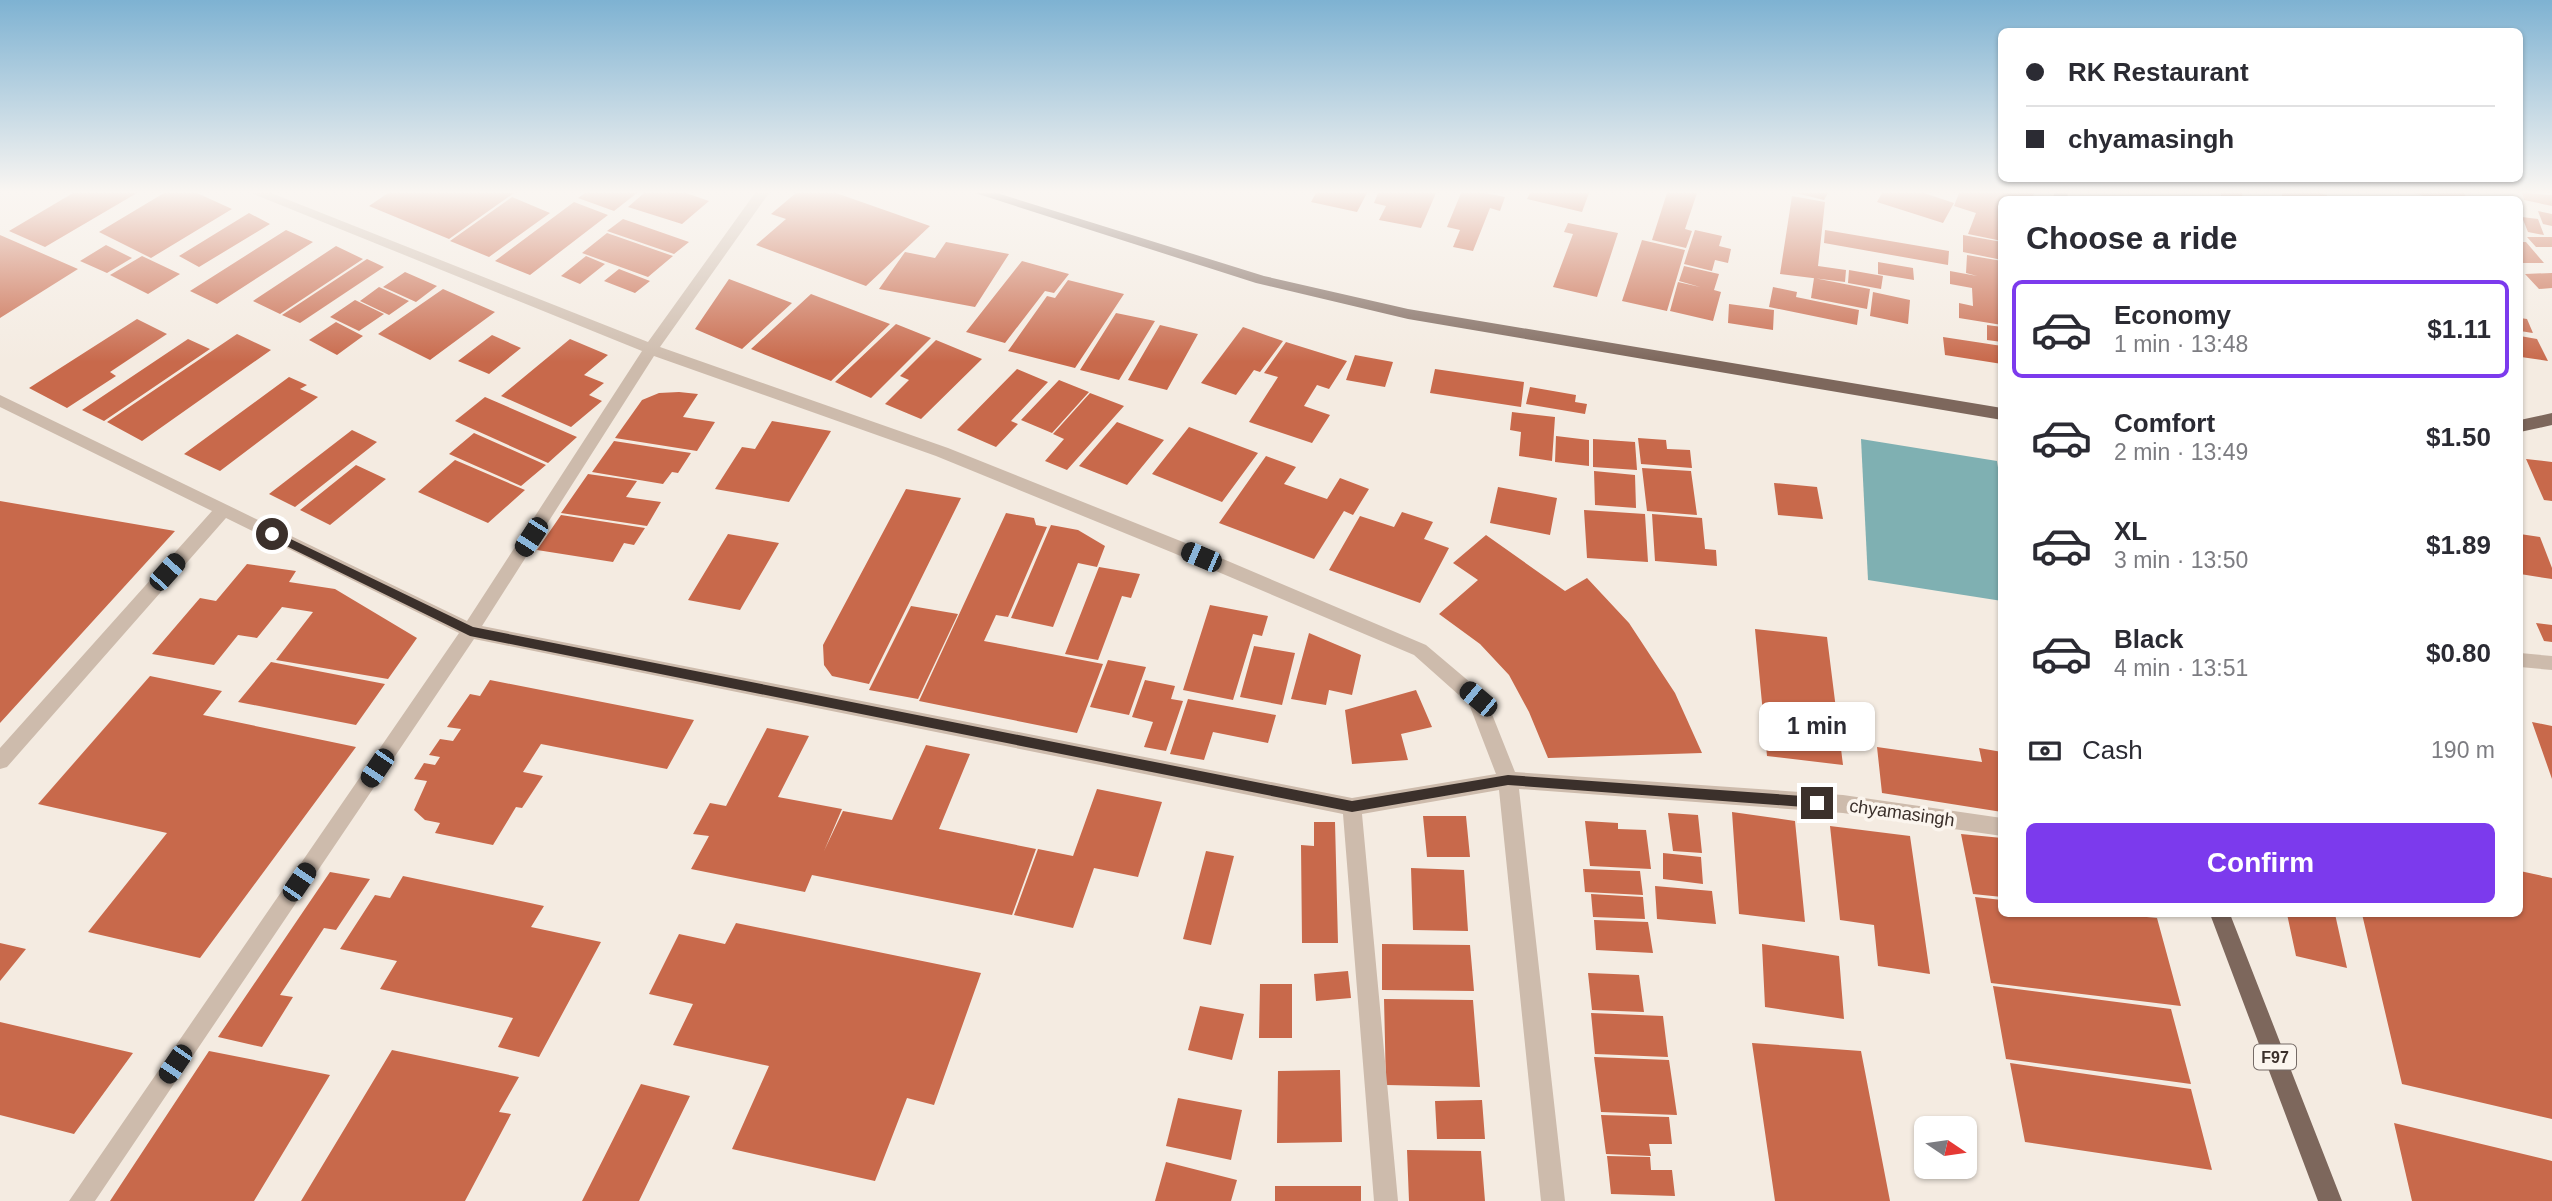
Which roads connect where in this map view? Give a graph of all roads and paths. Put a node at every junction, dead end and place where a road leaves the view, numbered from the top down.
1 (399, 249) edge
2 (722, 249) edge
3 (1162, 249) edge
4 (651, 349) junction
5 (0, 400) edge
6 (1998, 413) edge
7 (2552, 419) edge
8 (2523, 425) edge
9 (223, 510) junction
10 (470, 631) junction
11 (2523, 660) edge
12 (2552, 663) edge
13 (0, 761) edge
14 (1508, 780) junction
15 (1352, 807) junction
16 (1998, 826) edge
17 (2221, 917) edge
18 (81, 1201) edge
19 (1386, 1201) edge
20 (1553, 1201) edge
21 (2330, 1201) edge

1 - 4 street
2 - 4 street
3 - 6 main road
4 - 10 street
4 - 14 street
5 - 9 street
7 - 8 main road
9 - 10 street
9 - 13 street
10 - 15 street
10 - 18 street
11 - 12 street
14 - 15 street, chyamasingh
14 - 16 street, chyamasingh
14 - 20 street
15 - 19 street
17 - 21 main road, F97

